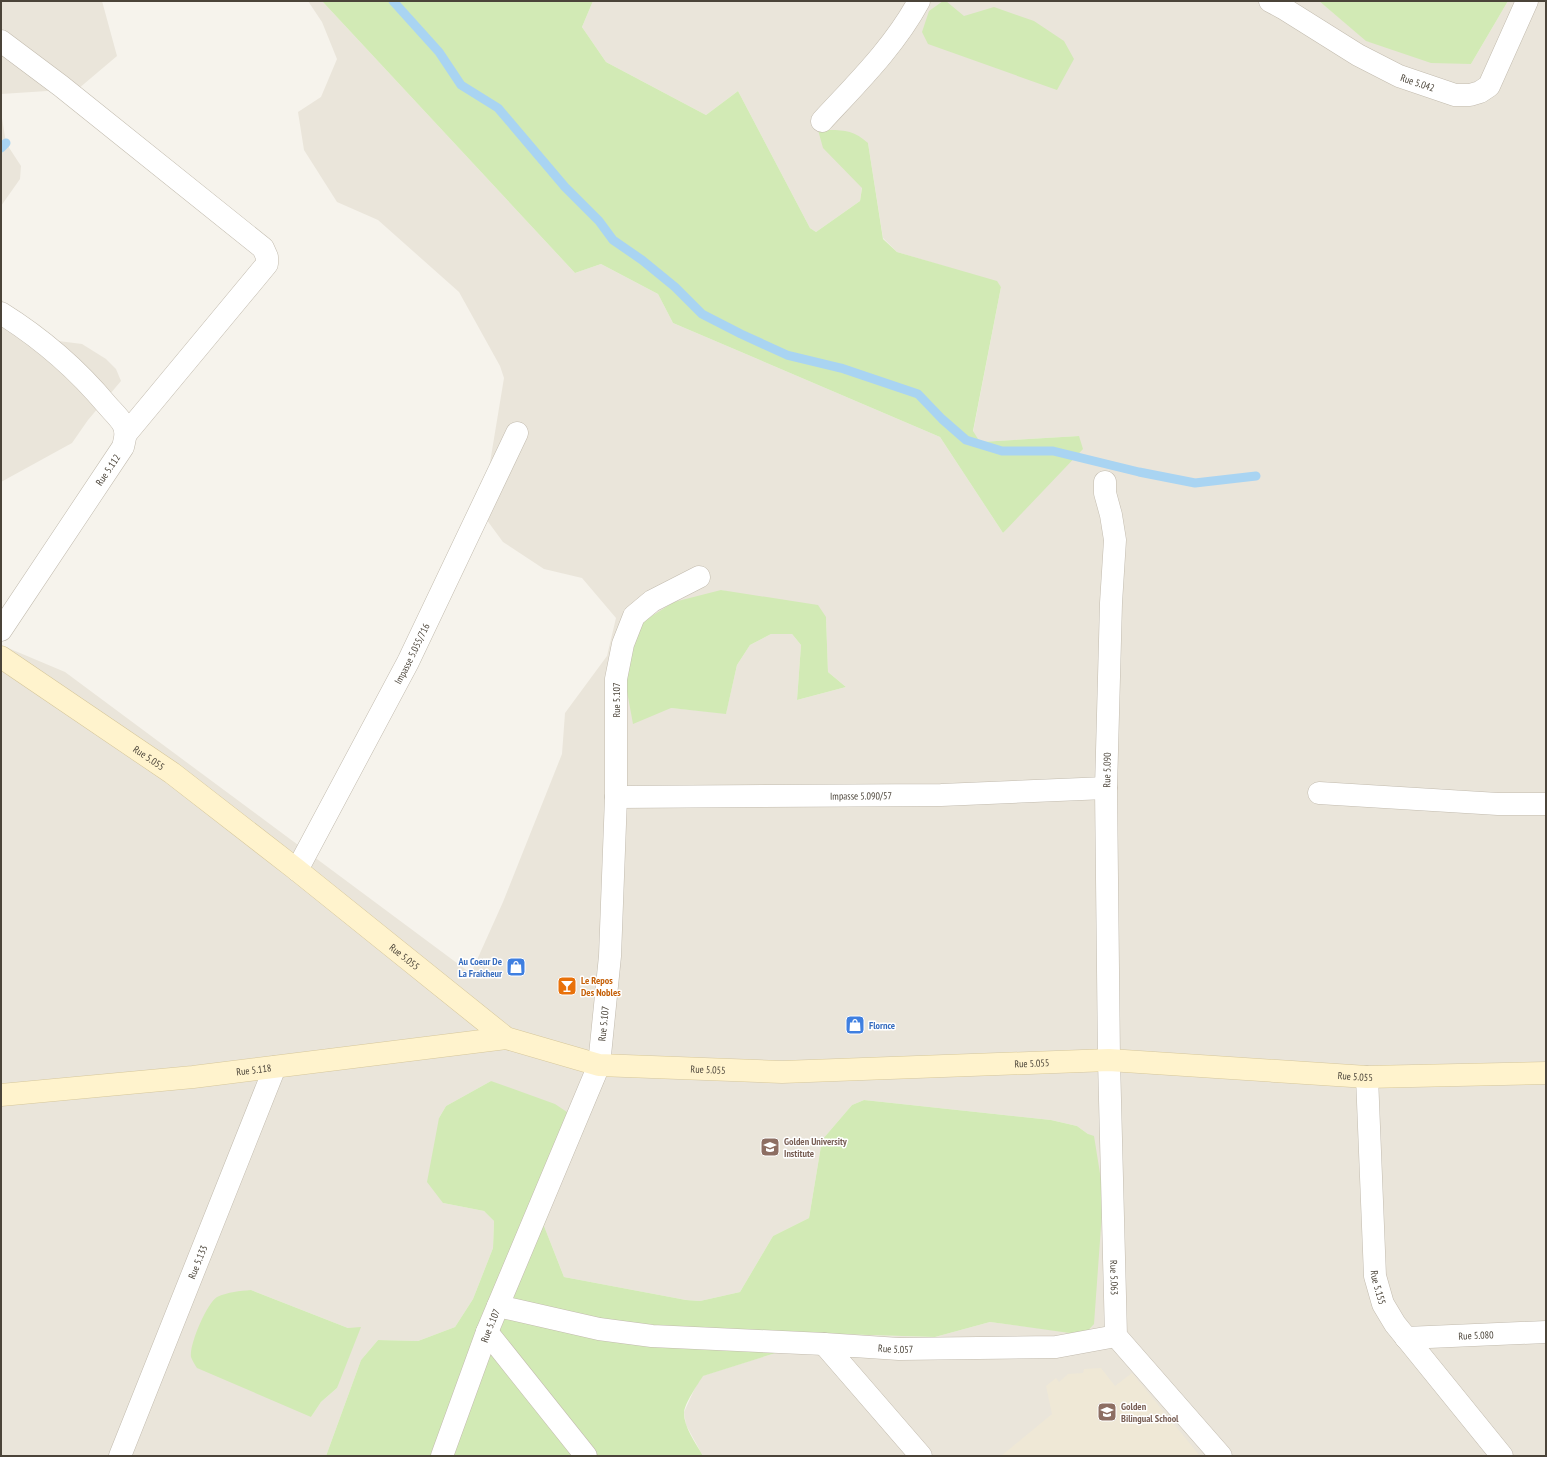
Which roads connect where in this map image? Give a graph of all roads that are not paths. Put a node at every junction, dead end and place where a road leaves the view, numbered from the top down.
1 (919, 1) edge
2 (1270, 1) edge
3 (1527, 1) edge
4 (1, 41) edge
5 (822, 121) dead end
6 (1, 313) edge
7 (518, 432) dead end
8 (126, 434) junction
9 (1105, 482) dead end
10 (698, 577) dead end
11 (1, 630) edge
12 (1, 657) edge
13 (1106, 788) junction
14 (1319, 793) dead end
15 (616, 797) junction
16 (1546, 804) edge
17 (297, 870) junction
18 (506, 1038) junction
19 (1109, 1060) junction
20 (599, 1065) junction
21 (275, 1067) junction
22 (1546, 1073) edge
23 (1367, 1077) junction
24 (1, 1095) edge
25 (498, 1306) junction
26 (487, 1332) junction
27 (1546, 1332) edge
28 (1116, 1336) junction
29 (1406, 1338) junction
30 (824, 1344) junction
31 (120, 1456) edge
32 (442, 1456) edge
33 (586, 1456) edge
34 (921, 1456) edge
35 (1221, 1456) edge
36 (1502, 1456) edge

1 - 5 street
2 - 3 street, Rue 5.042
4 - 8 street, Rue 5.112
6 - 8 street
7 - 17 street, Impasse 5.055/716
8 - 11 street, Rue 5.112
9 - 13 street, Rue 5.090
10 - 15 street, Rue 5.107
12 - 17 street, Rue 5.055
13 - 15 street, Impasse 5.090/57
13 - 19 street, Rue 5.090
14 - 16 street
15 - 20 street, Rue 5.107
17 - 18 street, Rue 5.055
18 - 20 street, Rue 5.055
18 - 21 street, Rue 5.118
19 - 20 street, Rue 5.055
19 - 23 street, Rue 5.055
19 - 28 street, Rue 5.063
20 - 25 street, Rue 5.107
21 - 24 street, Rue 5.118
21 - 31 street, Rue 5.133
22 - 23 street, Rue 5.055
23 - 29 street, Rue 5.155
25 - 26 street, Rue 5.107
25 - 30 street, Rue 5.057
26 - 32 street, Rue 5.107
26 - 33 street
27 - 29 street, Rue 5.080
28 - 30 street, Rue 5.057
28 - 35 street
29 - 36 street, Rue 5.155
30 - 34 street

